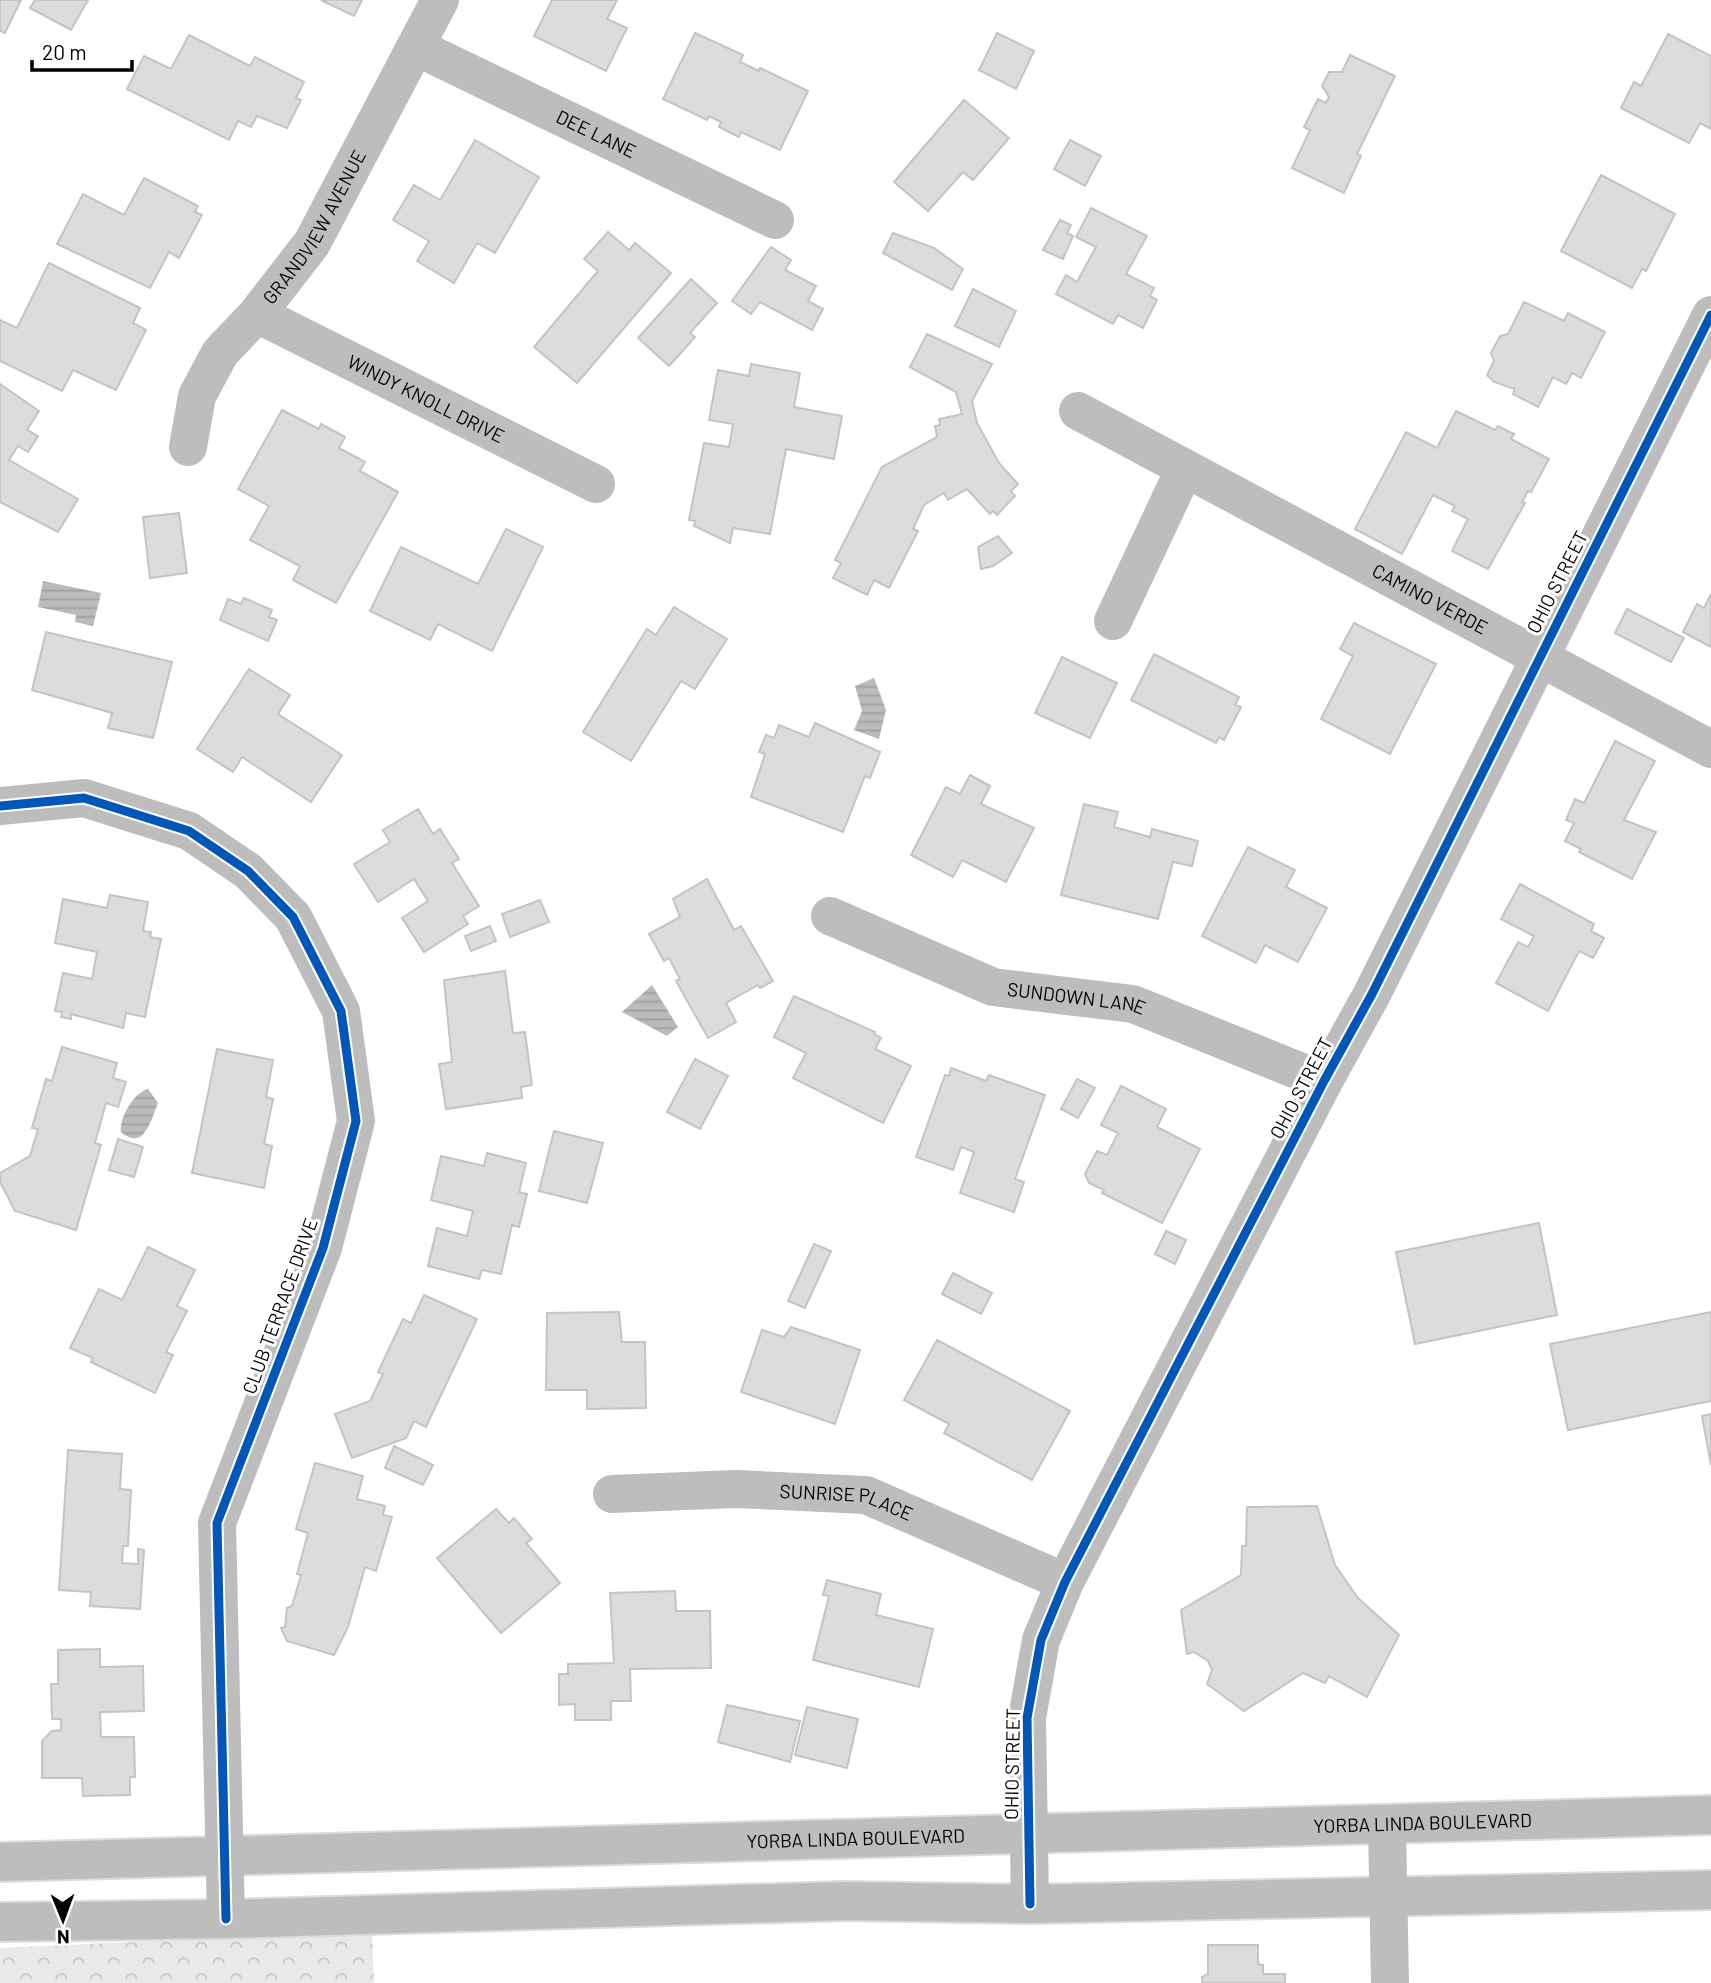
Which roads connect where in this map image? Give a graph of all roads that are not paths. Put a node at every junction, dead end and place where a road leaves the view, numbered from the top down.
1 (440, 0) edge
2 (416, 47) junction
3 (775, 220) dead end
4 (257, 314) junction
5 (1711, 315) edge
6 (1078, 411) dead end
7 (188, 447) dead end
8 (1185, 468) junction
9 (596, 484) dead end
10 (1113, 621) dead end
11 (1538, 657) junction
12 (1711, 749) edge
13 (0, 806) edge
14 (830, 916) dead end
15 (1324, 1081) junction
16 (612, 1493) dead end
17 (1065, 1582) junction
18 (1711, 1815) edge
19 (1387, 1826) junction
20 (1029, 1835) junction
21 (225, 1856) junction
22 (0, 1863) edge
23 (1711, 1890) edge
24 (1387, 1896) junction
25 (1030, 1904) junction
26 (226, 1919) junction
27 (0, 1922) edge
28 (1390, 1983) edge

1 - 2 street, GRANDVIEW AVENUE
2 - 3 street, DEE LANE
2 - 4 street, GRANDVIEW AVENUE
4 - 7 street, GRANDVIEW AVENUE
4 - 9 street, WINDY KNOLL DRIVE
5 - 11 street, OHIO STREET
6 - 8 street, CAMINO VERDE
8 - 10 street
8 - 11 street, CAMINO VERDE
11 - 12 street, CAMINO VERDE
11 - 15 street, OHIO STREET
13 - 21 street, CLUB TERRACE DRIVE
14 - 15 street, SUNDOWN LANE
15 - 17 street, OHIO STREET
16 - 17 street, SUNRISE PLACE
17 - 20 street, OHIO STREET
18 - 19 street, YORBA LINDA BOULEVARD
19 - 20 street, YORBA LINDA BOULEVARD
19 - 24 street
20 - 21 street, YORBA LINDA BOULEVARD
20 - 25 street, OHIO STREET
21 - 22 street, YORBA LINDA BOULEVARD
21 - 26 street, CLUB TERRACE DRIVE
23 - 24 street
24 - 25 street
24 - 28 street
25 - 26 street
26 - 27 street

